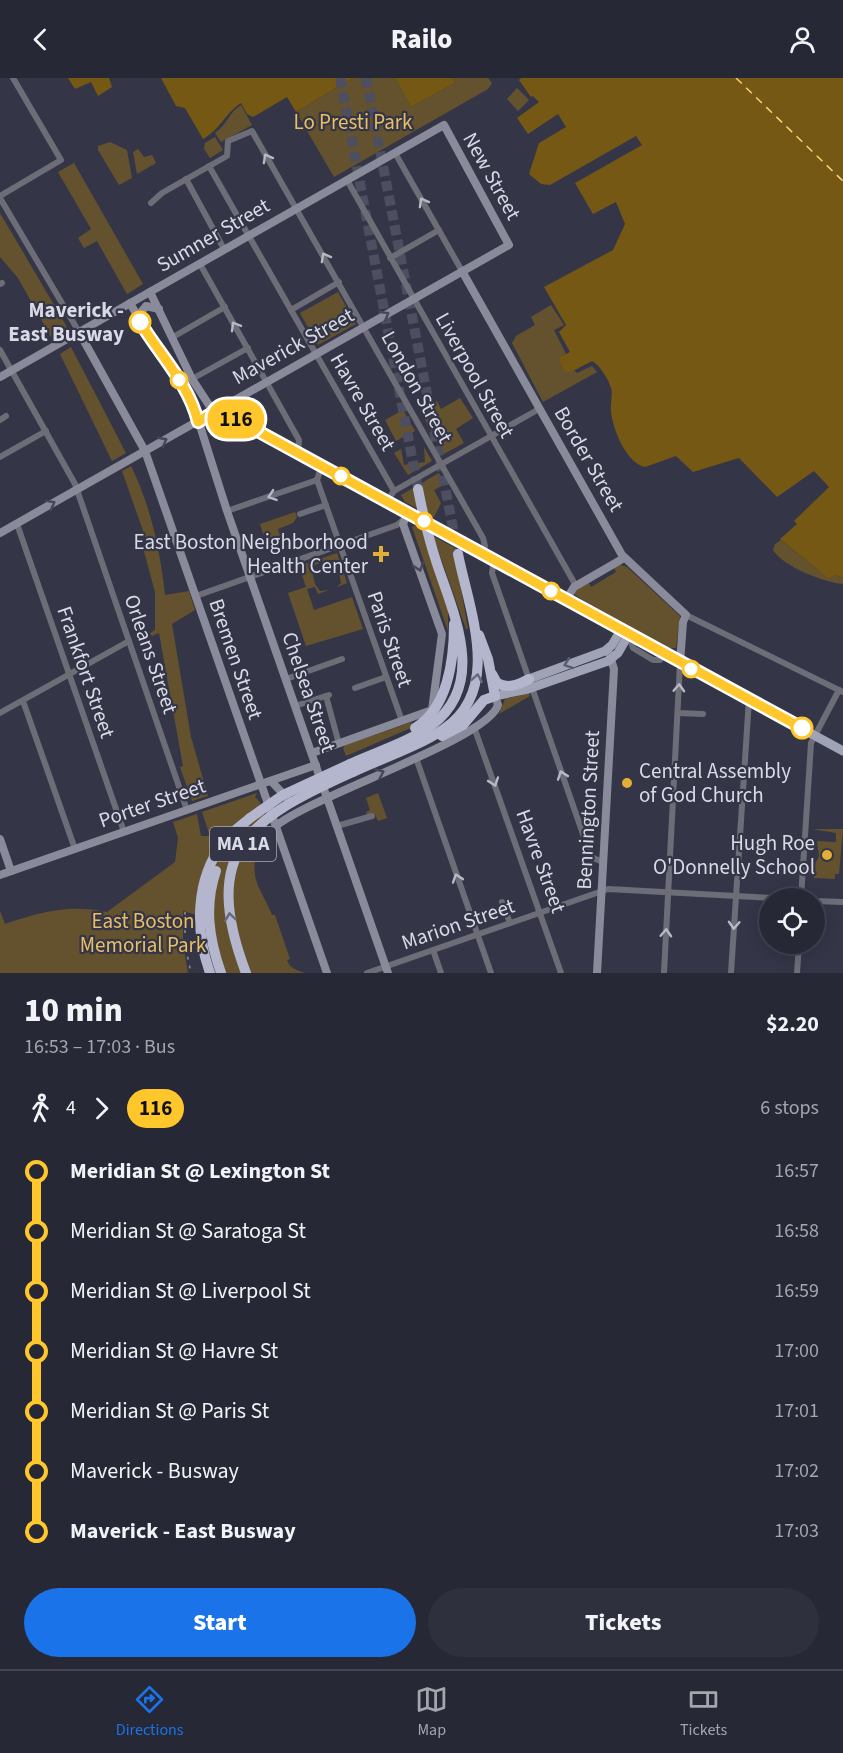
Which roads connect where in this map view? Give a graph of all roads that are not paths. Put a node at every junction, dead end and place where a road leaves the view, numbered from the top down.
1 (13, 78) edge
2 (444, 125) joint
3 (395, 153) junction
4 (209, 166) junction
5 (186, 179) junction
6 (346, 180) junction
7 (0, 197) edge
8 (151, 203) dead end
9 (298, 208) junction
10 (439, 230) junction
11 (249, 236) junction
12 (509, 244) joint
13 (225, 249) junction
14 (390, 258) junction
15 (200, 264) junction
16 (462, 272) junction
17 (339, 282) junction
18 (150, 292) junction
19 (413, 299) junction
20 (130, 303) junction
21 (225, 307) junction
22 (160, 309) junction
23 (291, 310) junction
24 (137, 317) junction
25 (364, 327) junction
26 (79, 332) junction
27 (173, 337) junction
28 (248, 348) junction
29 (0, 350) edge
30 (315, 354) junction
31 (12, 370) junction
32 (0, 377) edge
33 (192, 379) junction
34 (267, 381) junction
35 (539, 409) junction
36 (217, 410) junction
37 (198, 422) junction
38 (46, 431) junction
39 (490, 437) junction
40 (145, 451) junction
41 (298, 452) junction
42 (0, 456) edge
43 (442, 464) junction
44 (322, 465) junction
45 (317, 480) junction
46 (77, 489) junction
47 (418, 489) tunnel mouth
48 (394, 491) junction
49 (387, 501) junction
50 (326, 505) junction
51 (227, 511) junction
52 (300, 514) dead end
53 (406, 516) junction
54 (17, 524) junction
55 (0, 533) edge
56 (340, 545) junction
57 (482, 553) junction
58 (458, 554) tunnel mouth
59 (624, 558) junction
60 (494, 560) junction
61 (250, 577) junction
62 (576, 586) junction
63 (196, 596) junction
64 (566, 600) junction
65 (453, 612) junction
66 (686, 615) junction
67 (471, 618) junction
68 (625, 632) junction
69 (129, 641) junction
70 (610, 654) junction
71 (342, 659) dead end
72 (680, 663) junction
73 (69, 674) junction
74 (492, 674) junction
75 (386, 677) junction
76 (286, 679) junction
77 (530, 684) junction
78 (355, 688) dead end
79 (841, 691) edge
80 (495, 696) junction
81 (749, 699) junction
82 (23, 701) junction
83 (295, 706) junction
84 (432, 710) junction
85 (678, 712) junction
86 (0, 713) edge
87 (703, 714) dead end
88 (402, 722) junction
89 (474, 727) junction
90 (814, 735) junction
91 (394, 743) junction
92 (339, 744) junction
93 (843, 751) edge
94 (312, 753) junction
95 (389, 756) junction
96 (416, 758) junction
97 (316, 765) junction
98 (351, 768) junction
99 (271, 781) junction
100 (261, 784) junction
101 (327, 797) junction
102 (301, 809) junction
103 (188, 810) junction
104 (372, 816) dead end
105 (276, 826) junction
106 (337, 826) junction
107 (124, 832) junction
108 (0, 839) edge
109 (75, 849) junction
110 (603, 862) junction
111 (11, 871) junction
112 (0, 875) edge
113 (802, 888) edge
114 (602, 891) junction
115 (668, 893) junction
116 (735, 896) junction
117 (759, 897) edge
118 (825, 901) edge
119 (502, 902) dead end
120 (843, 902) edge
121 (540, 912) junction
122 (204, 915) junction
123 (510, 923) junction
124 (477, 934) junction
125 (433, 950) junction
126 (798, 954) edge
127 (387, 970) edge
128 (210, 973) edge
129 (221, 973) edge
130 (246, 973) edge
131 (327, 973) edge
132 (367, 973) edge
133 (441, 973) edge
134 (491, 973) edge
135 (561, 973) edge
136 (597, 973) edge
137 (664, 973) edge
138 (731, 973) edge
139 (797, 973) edge

1 - 7 street
2 - 3 main road, Sumner Street
2 - 12 main road, New Street
3 - 6 main road, Sumner Street
10 -> 3 street, Border Street
4 - 5 street
9 -> 4 street, London Street
4 - 11 street, Havre Street
5 - 8 street
5 - 13 street
6 - 9 main road, Sumner Street
6 - 14 street, Liverpool Street
7 - 26 street
9 - 11 main road, Sumner Street
17 -> 9 street, London Street
10 - 14 street
10 - 16 street, Border Street
11 - 13 main road, Sumner Street
11 - 23 street, Havre Street
12 - 16 main road, Maverick Street
13 - 15 main road, Sumner Street
14 - 19 street, Liverpool Street
15 - 18 main road, Sumner Street
15 - 21 street
16 - 19 main road, Maverick Street
16 - 35 main road, Border Street
17 - 23 street
17 - 25 street, London Street
18 - 20 main road, Sumner Street
18 - 22 main road
25 -> 19 main road, Maverick Street
19 - 39 street, Liverpool Street
20 - 24 main road, Chelsea Street
20 - 26 main road, Sumner Street
21 - 27 street
28 -> 21 street
22 - 24 main road
22 - 27 main road
23 - 30 street, Havre Street
24 - 37 main road, Chelsea Street
25 - 30 main road, Maverick Street
25 - 43 street, London Street
26 - 31 main road, Sumner Street
26 - 40 main road, Bremen Street
27 - 33 main road
28 - 33 street
28 - 34 street
29 - 31 street, Orleans Street
30 - 34 main road, Maverick Street
30 - 48 street, Havre Street
31 - 32 main road, Sumner Street
31 - 38 street, Orleans Street
33 - 36 main road
34 - 36 main road, Maverick Street
34 - 41 street
35 - 39 street
35 - 59 main road, Border Street
36 - 37 main road, Maverick Street
36 - 41 main road
40 -> 37 main road, Maverick Street
37 - 51 main road, Chelsea Street
38 - 42 street
38 - 46 street, Orleans Street
39 - 43 street
39 - 62 street, Liverpool Street
40 - 46 main road, Maverick Street
40 - 63 main road, Bremen Street
41 - 44 main road
43 - 48 street
43 - 57 street, London Street
44 - 45 street
44 - 49 main road
45 - 50 street, Paris Street
45 -> 51 street
54 -> 46 main road, Maverick Street
46 - 69 street, Orleans Street
47 - 65 highway, MA 1A
48 - 49 street
49 - 53 main road
50 - 52 street
50 - 56 street, Paris Street
51 - 61 main road, Chelsea Street
53 - 56 street
53 - 57 main road, bridge
53 -> 84 main road
54 - 55 main road, Maverick Street
54 - 73 street, Frankfort Street
56 - 61 street
56 - 75 street, Paris Street
57 - 60 main road
58 - 67 highway, MA 1A
59 - 62 main road
59 - 66 main road, Border Street
60 - 64 main road
60 - 77 street
61 - 63 street
61 - 76 main road, Chelsea Street
62 - 64 main road
63 - 100 main road, Bremen Street
64 - 68 main road
65 - 84 highway
65 - 91 highway, MA 1A
66 - 72 main road
66 - 79 street, Border Street
67 - 74 highway
95 -> 67 highway, MA 1A
68 - 70 main road
68 - 72 main road
69 - 73 street
69 - 103 street, Orleans Street
70 - 77 main road
70 - 110 main road, Bennington Street
71 - 76 street
72 - 81 main road
85 -> 72 street
73 - 82 street
73 - 107 street, Frankfort Street
74 - 77 highway
74 - 80 highway
75 - 78 street
75 - 88 street, Paris Street
76 - 83 main road, Chelsea Street
77 - 80 main road
110 -> 77 street
79 - 90 street
80 - 89 main road
80 - 95 highway
81 - 90 main road
81 - 116 street
82 - 86 street
82 - 109 street
83 - 92 street
83 - 94 main road, Chelsea Street
84 - 88 main road
84 - 91 highway
85 - 87 street
85 - 115 street
88 - 92 main road
89 - 96 main road
89 -> 121 street, Havre Street
90 - 93 main road
90 - 113 street
91 - 98 highway, MA 1A
92 - 94 main road
94 - 97 main road, Chelsea Street
95 - 98 highway, MA 1A
101 -> 96 main road
124 -> 96 street
97 - 99 main road, Porter Street
97 - 101 main road, Chelsea Street
98 - 122 highway, MA 1A, bridge
130 -> 98 highway, MA 1A, bridge
99 - 100 main road, Porter Street
99 - 102 main road
100 - 103 main road, Porter Street
100 - 105 main road, Bremen Street
101 - 102 main road
101 - 106 main road, Chelsea Street
102 - 105 main road
103 - 107 main road, Porter Street
104 - 106 street
105 - 131 main road, Bremen Street
106 - 127 main road, Chelsea Street
107 - 109 main road, Porter Street
108 - 111 main road
109 - 111 main road, Porter Street
110 - 114 main road, Bennington Street
111 - 112 main road, Porter Street
114 - 115 street, Marion Street
114 - 121 street, Marion Street
114 - 136 main road, Bennington Street
115 - 116 street, Marion Street
137 -> 115 street
116 - 117 street, Marion Street
116 -> 138 street
118 - 120 street
119 - 123 street
121 - 123 street, Marion Street
121 - 135 street, Havre Street
122 - 128 highway
122 - 129 highway
123 - 124 street, Marion Street
124 - 125 street, Marion Street
124 - 134 street
125 - 127 street, Marion Street
125 - 133 street
126 - 139 street
127 - 132 street, Marion Street

